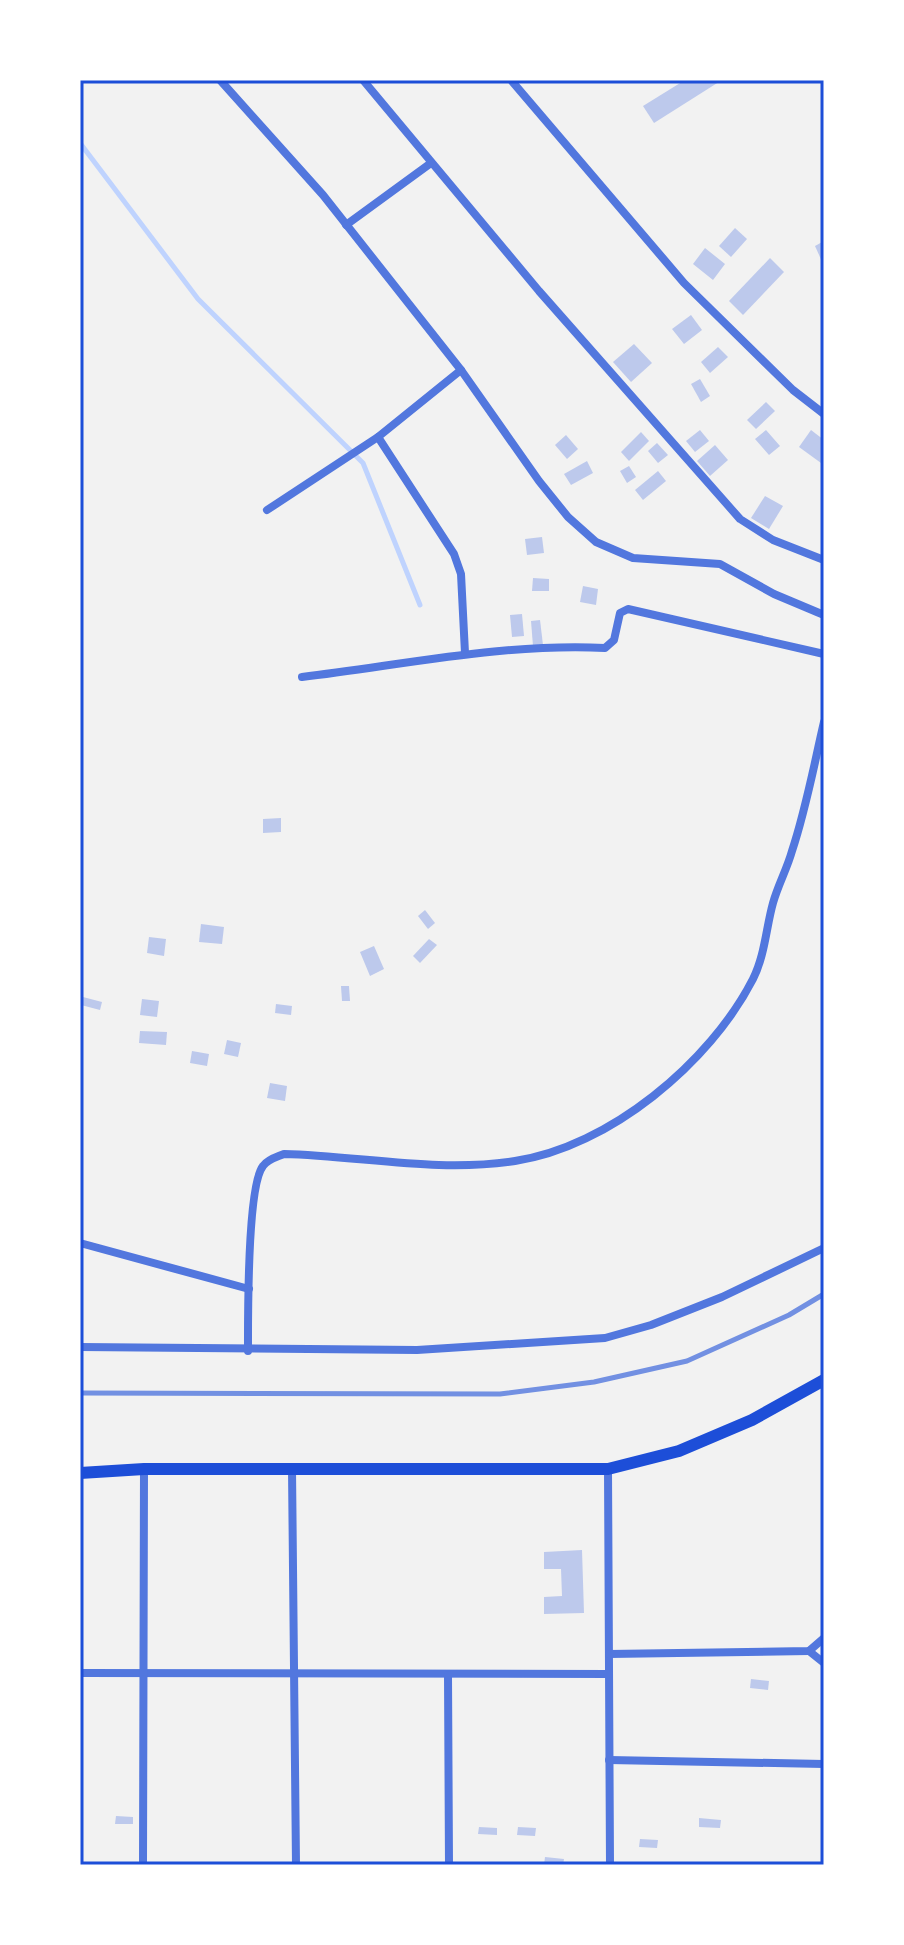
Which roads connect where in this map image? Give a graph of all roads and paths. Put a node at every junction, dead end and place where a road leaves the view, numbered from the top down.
1 (220, 80) edge
2 (363, 80) edge
3 (511, 80) edge
4 (431, 163) junction
5 (346, 225) junction
6 (461, 370) junction
7 (824, 414) edge
8 (378, 437) junction
9 (267, 510) dead end
10 (824, 560) edge
11 (824, 615) edge
12 (465, 653) junction
13 (824, 654) edge
14 (302, 677) dead end
15 (824, 722) edge
16 (80, 1243) edge
17 (824, 1248) edge
18 (249, 1289) junction
19 (80, 1347) edge
20 (248, 1351) junction
21 (824, 1380) edge
22 (144, 1469) junction
23 (292, 1469) junction
24 (608, 1469) junction
25 (80, 1473) edge
26 (824, 1638) edge
27 (809, 1651) junction
28 (609, 1654) junction
29 (824, 1663) edge
30 (294, 1672) junction
31 (80, 1673) edge
32 (143, 1673) junction
33 (609, 1674) junction
34 (448, 1675) junction
35 (609, 1760) junction
36 (824, 1764) edge
37 (143, 1865) edge
38 (296, 1865) edge
39 (449, 1865) edge
40 (610, 1865) edge

1 - 5 street
2 - 4 street
3 - 7 street
4 - 5 street
4 - 10 street
5 - 6 street
6 - 8 street
6 - 11 street
8 - 9 street
8 - 12 street
12 - 13 street
12 - 14 street
15 - 18 street
16 - 18 street
17 - 20 street
18 - 20 street
19 - 20 street
21 - 24 highway
22 - 23 highway
22 - 25 highway
22 - 32 street
23 - 24 highway
23 - 30 street
24 - 28 street
26 - 27 street
27 - 28 street
27 - 29 street
28 - 33 street
30 - 32 street
30 - 34 street
30 - 38 street
31 - 32 street
32 - 37 street
33 - 34 street
33 - 35 street
34 - 39 street
35 - 36 street
35 - 40 street

